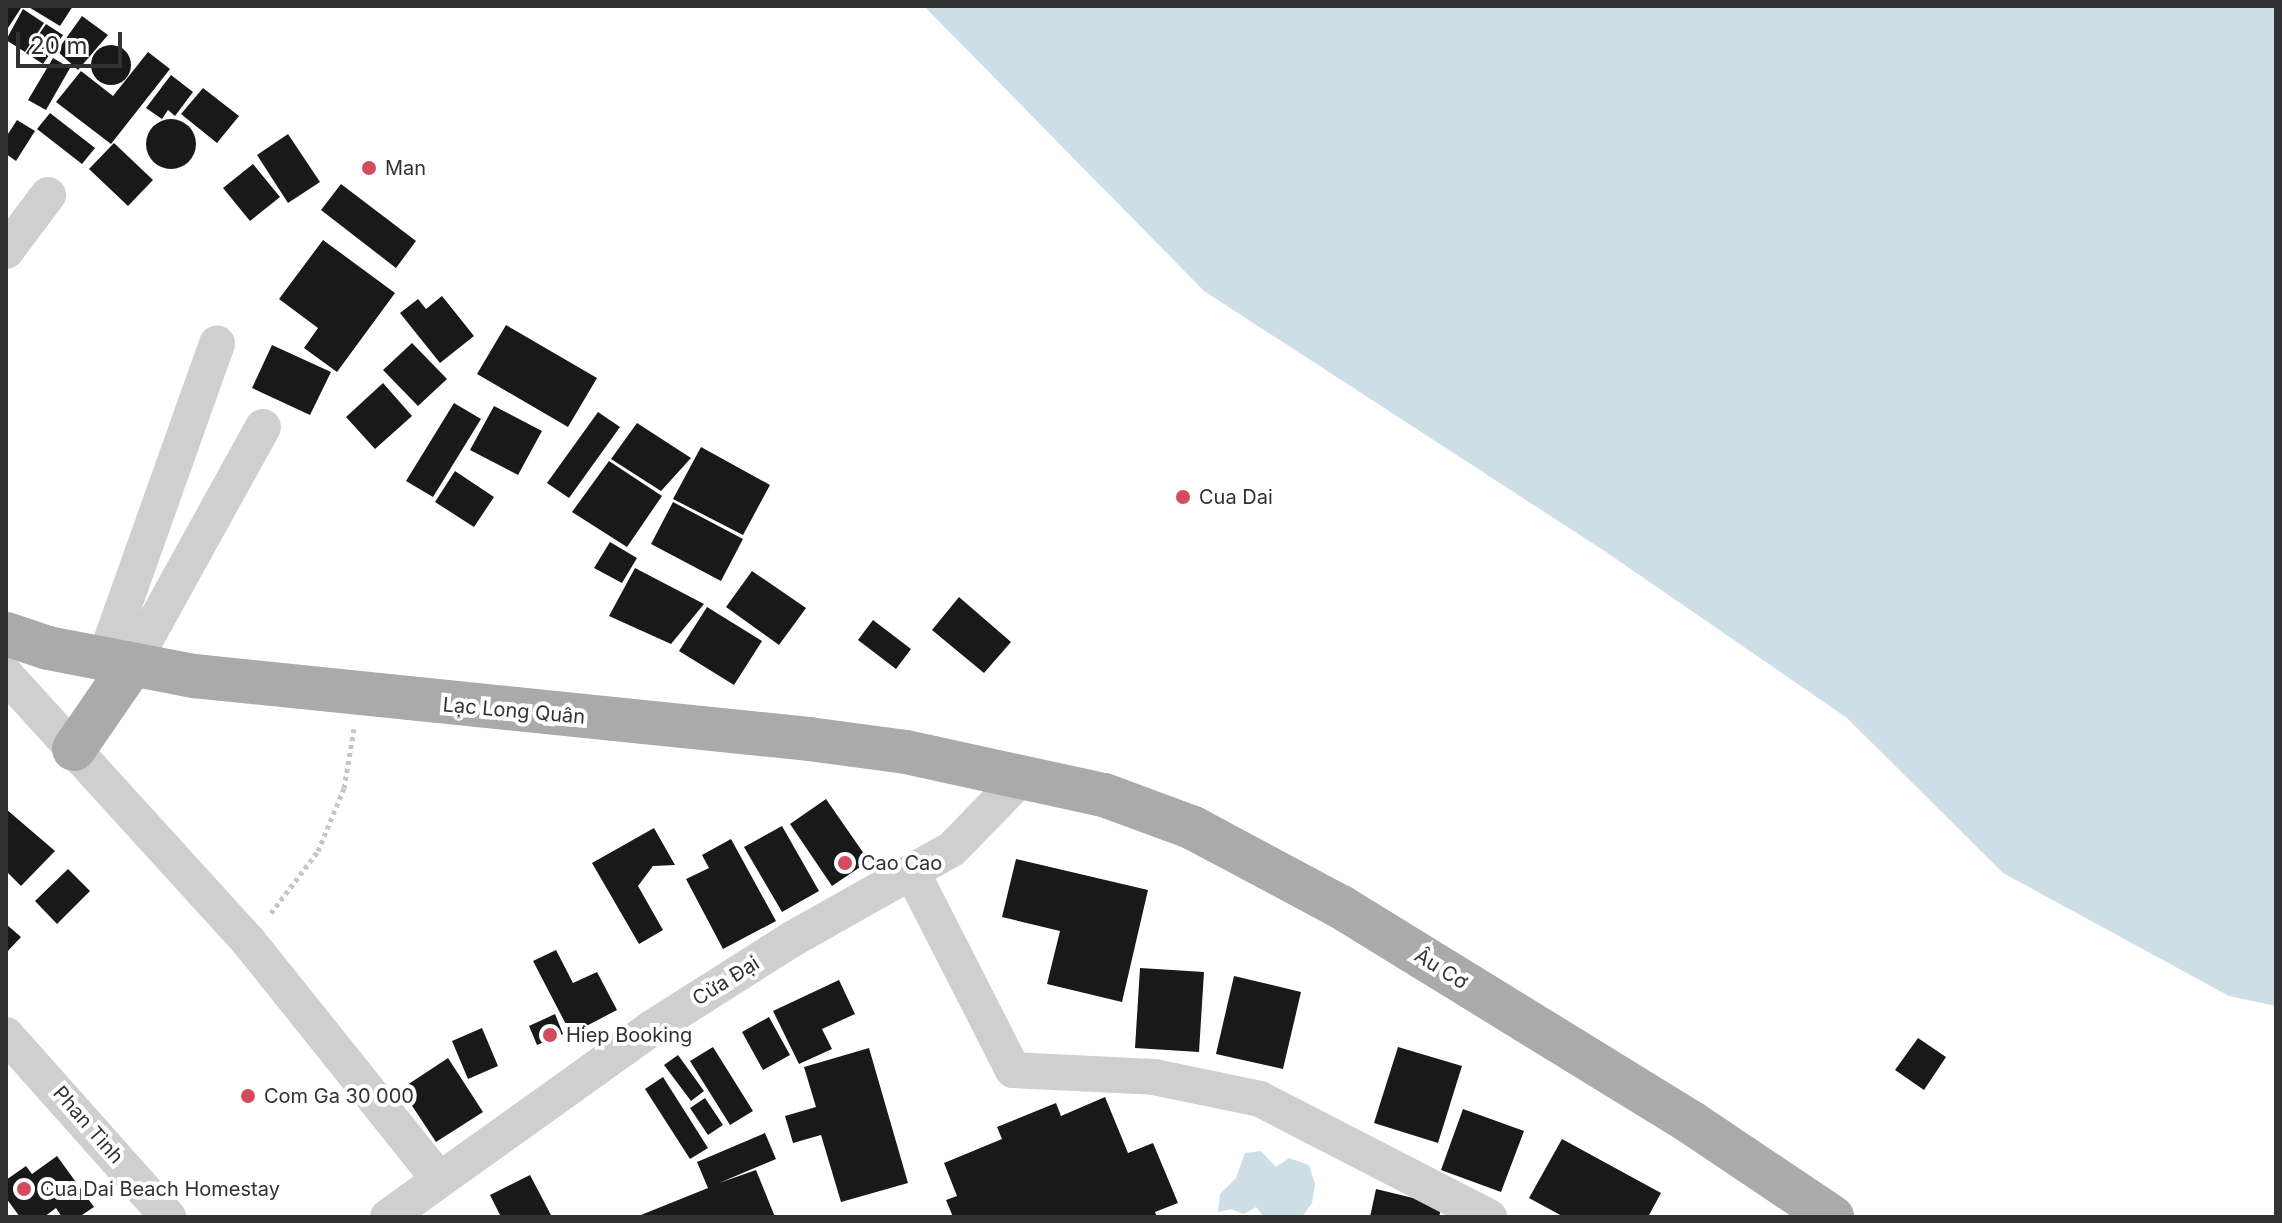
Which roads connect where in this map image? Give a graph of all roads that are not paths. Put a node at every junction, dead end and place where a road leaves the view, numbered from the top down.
1 (48, 195) dead end
2 (6, 251) edge
3 (217, 344) dead end
4 (263, 427) dead end
5 (6, 634) edge
6 (117, 664) junction
7 (6, 675) edge
8 (74, 749) junction
9 (1024, 775) junction
10 (912, 872) junction
11 (6, 1035) edge
12 (23, 1073) edge
13 (438, 1178) junction
14 (168, 1217) edge
15 (388, 1217) edge
16 (1489, 1217) edge
17 (1832, 1217) edge

1 - 2 street
3 - 6 street
4 - 6 street
5 - 6 main road, Lạc Long Quân
6 - 8 main road
6 - 9 main road, Lạc Long Quân
7 - 8 street
8 - 13 street
9 - 10 street, Cửa Đại
9 - 17 main road, Âu Cơ
10 - 13 street, Cửa Đại
10 - 16 street
11 - 12 street, Phan Tình
12 - 14 street, Phan Tình
13 - 15 street, Cửa Đại

